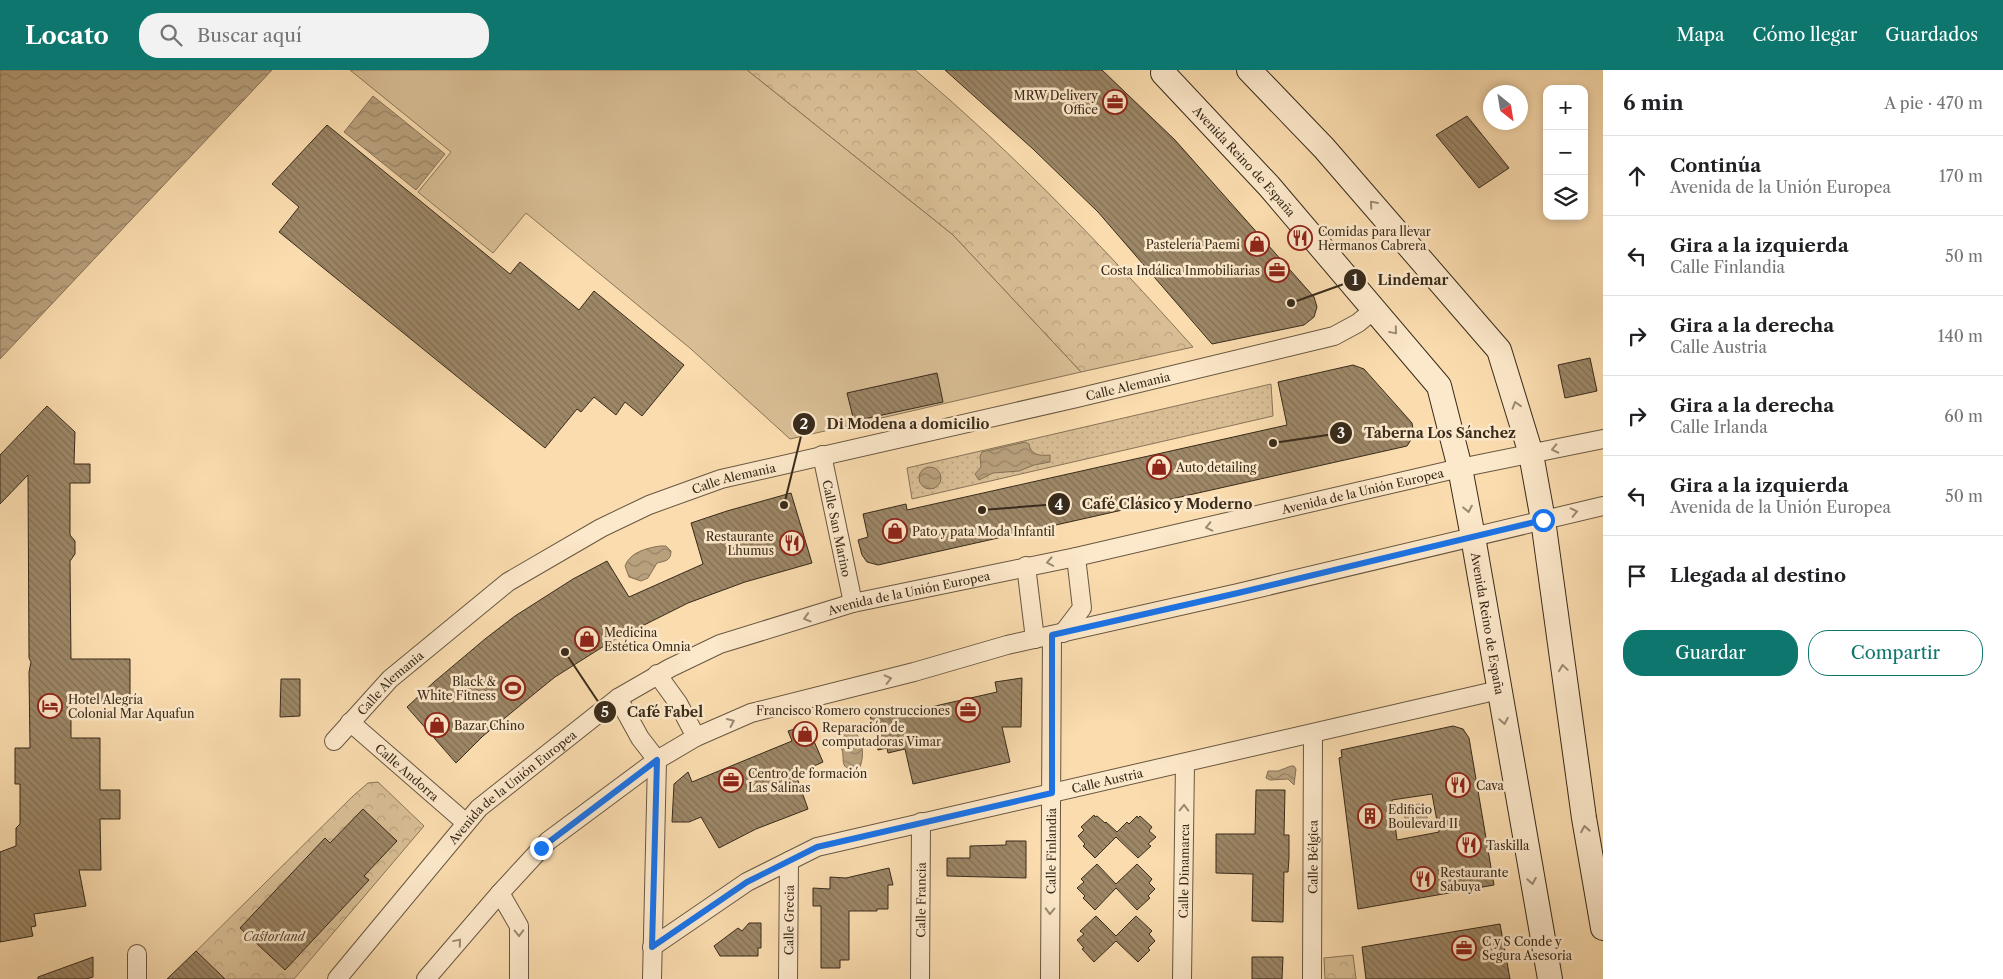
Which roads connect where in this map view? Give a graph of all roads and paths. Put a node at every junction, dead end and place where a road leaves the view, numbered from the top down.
1 (1248, 70) edge
2 (1162, 71) edge
3 (1375, 309) junction
4 (1603, 439) edge
5 (1531, 454) junction
6 (822, 455) junction
7 (1460, 468) junction
8 (1603, 506) edge
9 (1543, 520) junction
10 (1473, 537) junction
11 (1076, 557) junction
12 (1026, 566) junction
13 (853, 603) junction
14 (1050, 636) junction
15 (657, 674) junction
16 (1499, 690) junction
17 (618, 698) junction
18 (350, 722) junction
19 (1312, 734) junction
20 (696, 737) junction
21 (334, 741) dead end
22 (657, 760) junction
23 (1185, 764) junction
24 (1052, 793) junction
25 (466, 822) junction
26 (922, 822) junction
27 (789, 861) junction
28 (500, 892) junction
29 (1602, 920) edge
30 (652, 947) junction
31 (137, 954) dead end
32 (137, 979) edge
33 (337, 979) edge
34 (426, 979) edge
35 (519, 979) edge
36 (652, 979) edge
37 (788, 979) edge
38 (920, 979) edge
39 (1050, 979) edge
40 (1182, 979) edge
41 (1312, 979) edge
42 (1550, 979) edge

5 -> 1 street
2 - 3 street, Avenida Reino de España
3 - 6 street, Calle Alemania
3 -> 7 street, Avenida Reino de España
4 -> 5 street, Avenida de la Unión Europea
5 - 7 street, Avenida de la Unión Europea
5 - 9 street
6 - 13 street, Calle San Marino
6 - 18 street, Calle Alemania
7 -> 10 street, Avenida Reino de España
7 -> 11 street, Avenida de la Unión Europea
9 -> 8 street
9 - 10 street
29 -> 9 street
10 - 14 street
10 - 16 street, Avenida Reino de España
11 -> 12 street, Avenida de la Unión Europea
11 - 14 street
12 - 13 street, Avenida de la Unión Europea
12 - 14 street, Calle Finlandia
13 -> 15 street, Avenida de la Unión Europea
20 -> 14 street
14 - 24 street, Calle Finlandia
15 - 17 street, Avenida de la Unión Europea
15 - 20 street
16 - 19 street, Calle Austria
16 -> 42 street, Avenida Reino de España
17 - 22 street
17 - 25 street, Avenida de la Unión Europea
18 - 21 street, Calle Alemania
18 - 25 street, Calle Andorra
19 - 23 street, Calle Austria
19 - 41 street, Calle Bélgica
20 - 22 street
22 - 28 street
22 - 30 street
23 - 24 street, Calle Austria
40 -> 23 street, Calle Dinamarca
24 - 26 street, Calle Austria
24 -> 39 street, Calle Finlandia
25 - 33 street, Avenida de la Unión Europea
26 - 27 street, Calle Austria
26 - 38 street, Calle Francia
27 - 30 street, Calle Austria
27 - 37 street, Calle Grecia
34 -> 28 street
28 -> 35 street
30 - 36 street
31 - 32 street

